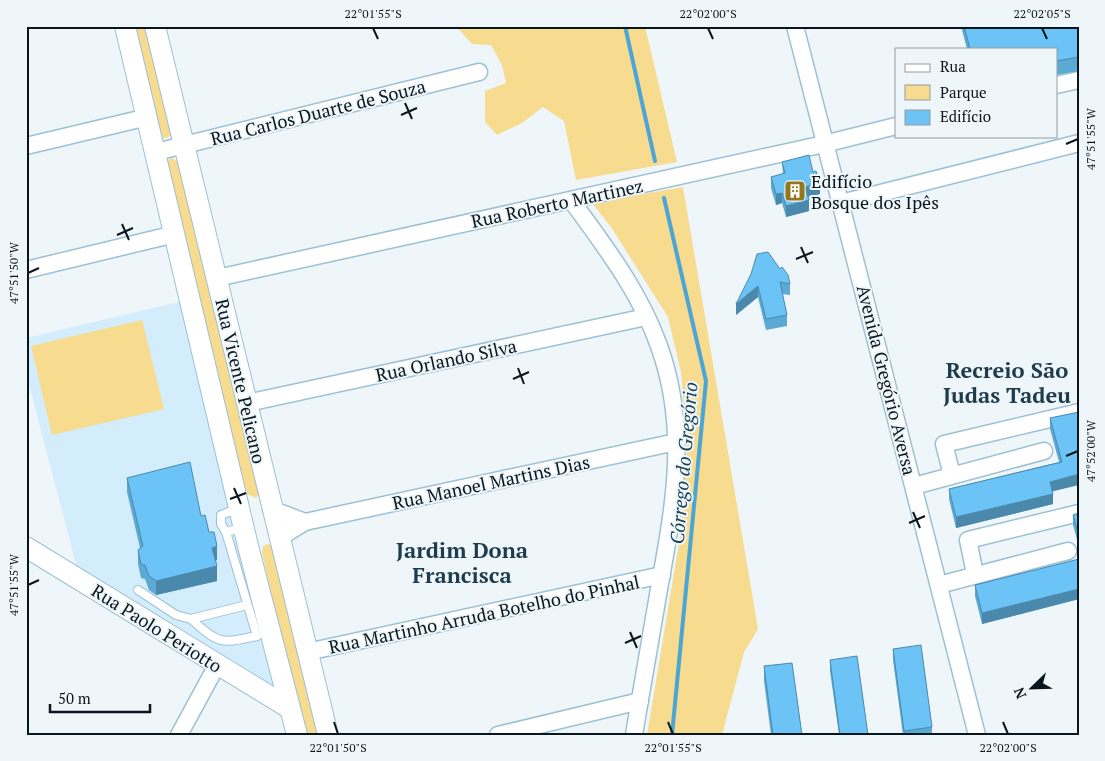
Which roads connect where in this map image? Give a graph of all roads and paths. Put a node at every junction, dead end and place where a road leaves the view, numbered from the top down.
1 (125, 26) edge
2 (155, 26) edge
3 (795, 26) edge
4 (479, 72) dead end
5 (1079, 80) edge
6 (1058, 85) edge
7 (148, 117) junction
8 (895, 126) edge
9 (1079, 143) edge
10 (824, 144) junction
11 (185, 145) junction
12 (26, 146) edge
13 (156, 152) junction
14 (571, 200) junction
15 (841, 203) junction
16 (175, 234) junction
17 (26, 270) edge
18 (217, 278) junction
19 (646, 317) junction
20 (246, 403) junction
21 (1079, 412) edge
22 (676, 442) junction
23 (1044, 451) dead end
24 (952, 475) junction
25 (914, 486) junction
26 (272, 509) junction
27 (1079, 513) edge
28 (305, 522) junction
29 (240, 526) junction
30 (279, 538) junction
31 (26, 548) edge
32 (1068, 552) dead end
33 (975, 574) junction
34 (662, 575) junction
35 (939, 585) junction
36 (138, 590) dead end
37 (248, 604) junction
38 (191, 619) junction
39 (307, 652) junction
40 (217, 665) junction
41 (640, 701) junction
42 (289, 708) junction
43 (179, 735) edge
44 (296, 735) edge
45 (328, 735) edge
46 (498, 735) edge
47 (634, 735) edge
48 (977, 735) edge

1 - 7 street, Rua Vicente Pelicano
2 - 11 street, Rua Vicente Pelicano
3 - 10 street, Avenida Gregório Aversa
4 - 11 street, Rua Carlos Duarte de Souza
5 - 6 street
7 - 12 street
7 - 13 street, Rua Vicente Pelicano
8 - 10 street, Rua Roberto Martinez
9 - 15 street
10 - 14 street, Rua Roberto Martinez
10 - 15 street, Avenida Gregório Aversa
11 - 13 street, Rua Carlos Duarte de Souza
11 - 18 street, Rua Vicente Pelicano
13 - 16 street, Rua Vicente Pelicano
14 - 18 street, Rua Roberto Martinez
14 - 19 street
15 - 25 street, Avenida Gregório Aversa
16 - 17 street
16 - 29 street, Rua Vicente Pelicano
18 - 20 street, Rua Vicente Pelicano
19 - 20 street, Rua Orlando Silva
19 - 22 street
20 - 26 street, Rua Vicente Pelicano
21 - 24 street
22 - 28 street, Rua Manoel Martins Dias
22 - 34 street
23 - 24 street
24 - 25 street
25 - 35 street, Avenida Gregório Aversa
26 - 28 street
26 - 29 street
26 - 30 street, Rua Vicente Pelicano
27 - 33 street
28 - 30 street, Rua Manoel Martins Dias
29 - 30 street
29 - 37 lane
29 - 42 street, Rua Vicente Pelicano
30 - 39 street, Rua Vicente Pelicano
31 - 40 street, Rua Paolo Periotto
32 - 33 street
33 - 35 street
34 - 39 street, Rua Martinho Arruda Botelho do Pinhal
34 - 41 street
35 - 48 street, Avenida Gregório Aversa
36 - 38 lane
37 - 38 lane
37 - 38 lane
39 - 45 street, Rua Vicente Pelicano
40 - 42 street, Rua Paolo Periotto
40 - 43 street
41 - 46 street
41 - 47 street
42 - 44 street, Rua Vicente Pelicano

